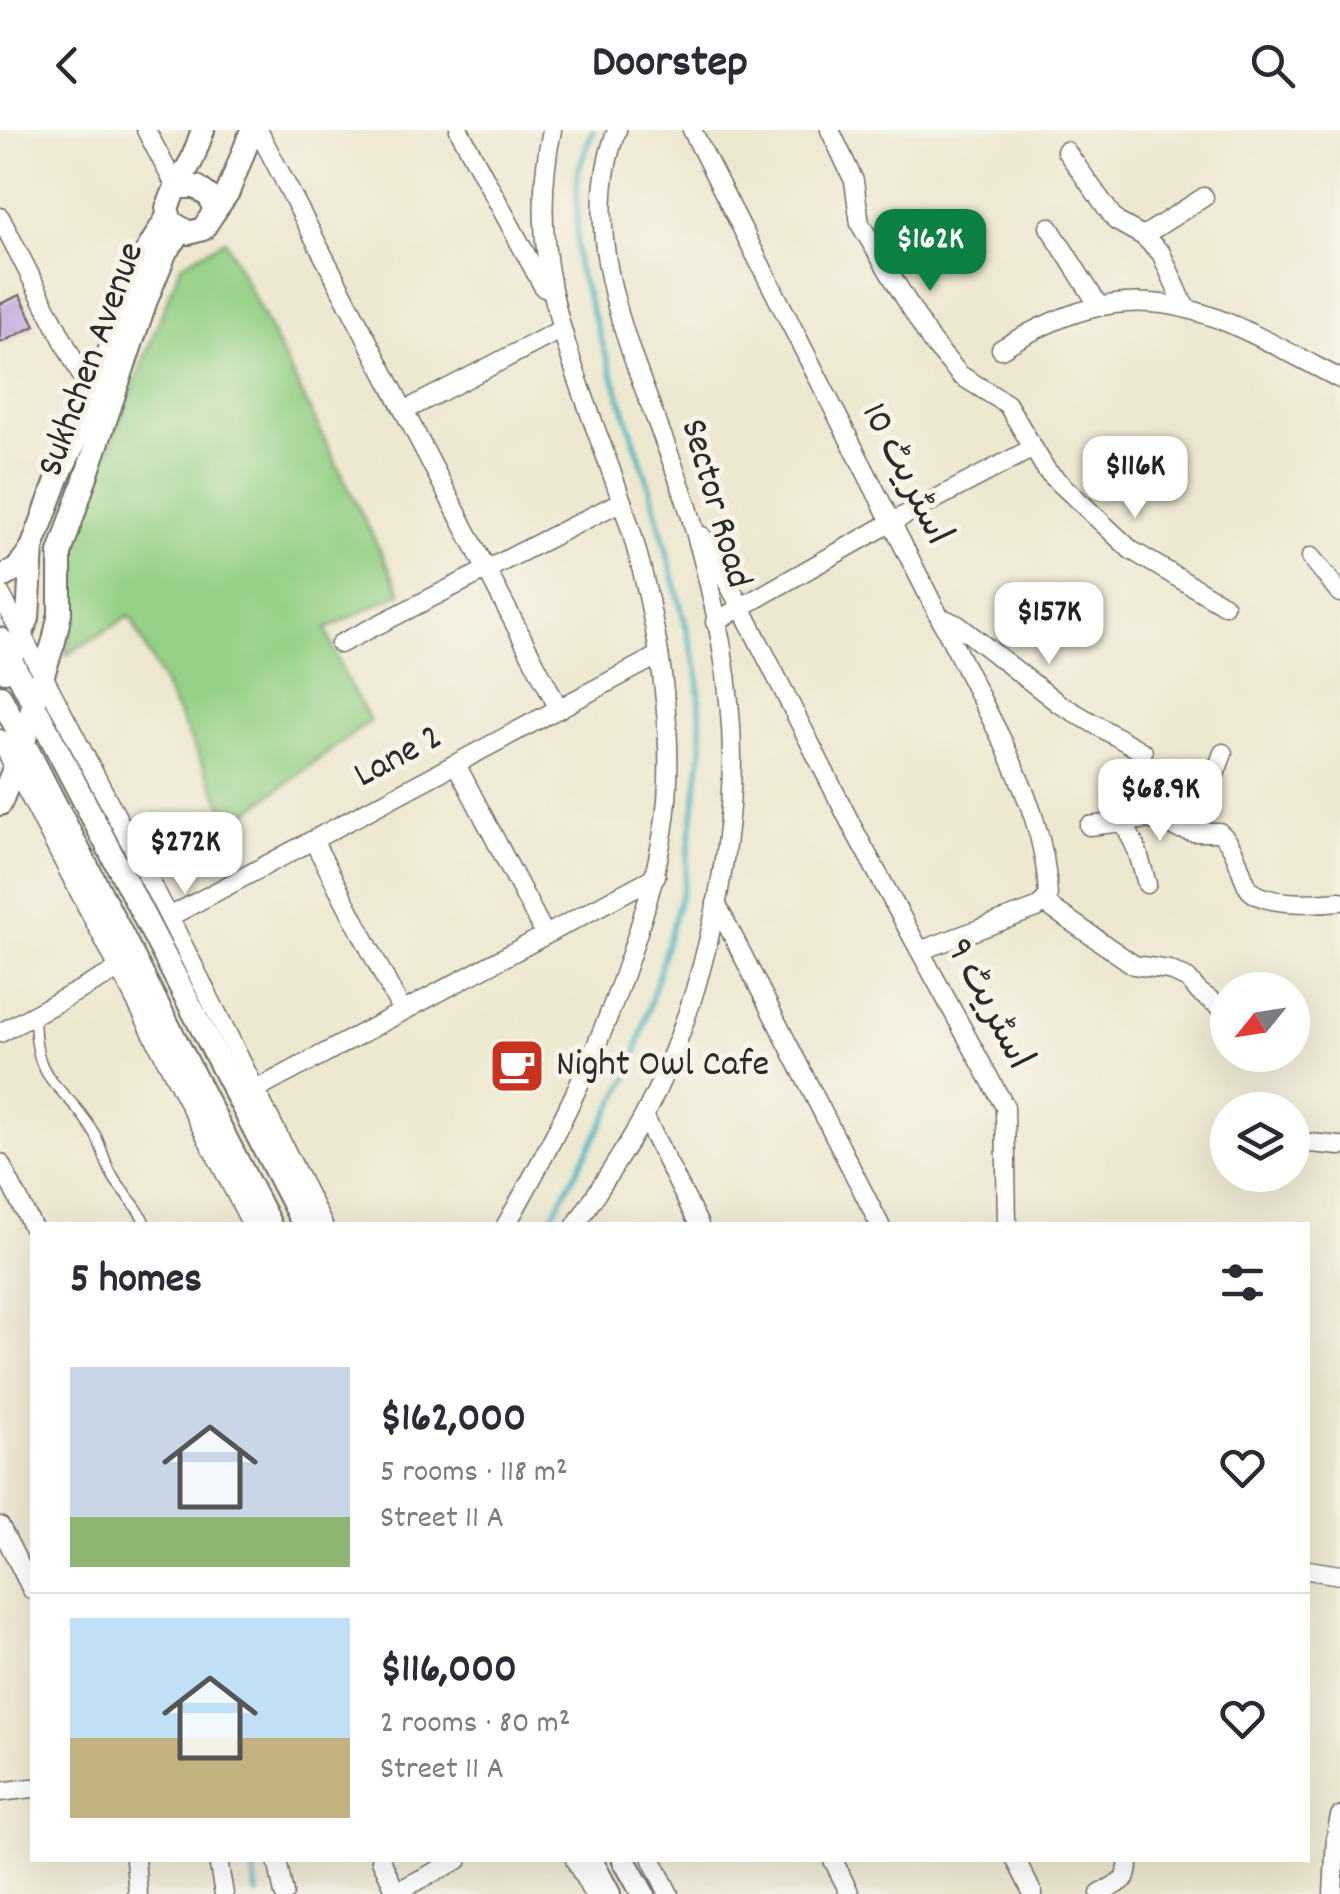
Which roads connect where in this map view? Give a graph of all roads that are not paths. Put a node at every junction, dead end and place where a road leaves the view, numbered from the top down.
1 (146, 130) edge
2 (204, 130) edge
3 (255, 130) edge
4 (459, 130) edge
5 (552, 130) edge
6 (618, 130) edge
7 (692, 130) edge
8 (830, 130) edge
9 (1066, 151) dead end
10 (176, 187) junction
11 (1204, 197) dead end
12 (214, 212) junction
13 (0, 217) edge
14 (175, 223) junction
15 (1049, 227) dead end
16 (1143, 236) junction
17 (1100, 306) junction
18 (1185, 306) junction
19 (555, 309) junction
20 (560, 330) junction
21 (1001, 349) dead end
22 (1340, 378) edge
23 (94, 400) junction
24 (404, 411) junction
25 (1031, 449) junction
26 (622, 501) junction
27 (690, 515) junction
28 (892, 522) junction
29 (32, 548) junction
30 (1310, 557) dead end
31 (487, 570) junction
32 (0, 578) edge
33 (0, 593) edge
34 (1340, 593) edge
35 (1224, 606) dead end
36 (741, 607) junction
37 (940, 618) junction
38 (715, 622) junction
39 (340, 644) dead end
40 (11, 645) edge
41 (660, 655) junction
42 (43, 676) junction
43 (0, 683) edge
44 (0, 696) edge
45 (33, 705) junction
46 (559, 709) junction
47 (0, 739) edge
48 (24, 744) junction
49 (1143, 752) dead end
50 (1223, 753) dead end
51 (456, 764) junction
52 (15, 766) junction
53 (0, 804) edge
54 (1123, 821) junction
55 (1089, 826) dead end
56 (1178, 830) junction
57 (313, 840) junction
58 (131, 870) junction
59 (656, 876) junction
60 (1147, 884) dead end
61 (90, 893) junction
62 (1340, 901) edge
63 (1043, 902) junction
64 (716, 903) junction
65 (169, 917) junction
66 (545, 935) junction
67 (922, 950) junction
68 (119, 969) junction
69 (1210, 1000) edge
70 (402, 1012) junction
71 (35, 1014) junction
72 (0, 1033) edge
73 (254, 1091) junction
74 (644, 1116) junction
75 (1310, 1144) edge
76 (1340, 1146) edge
77 (0, 1163) edge
78 (30, 1222) edge
79 (144, 1222) edge
80 (250, 1222) edge
81 (268, 1222) edge
82 (303, 1222) edge
83 (321, 1222) edge
84 (508, 1222) edge
85 (578, 1222) edge
86 (697, 1222) edge
87 (878, 1222) edge
88 (1007, 1222) edge
89 (0, 1526) edge
90 (1310, 1570) edge
91 (1340, 1575) edge
92 (30, 1586) edge
93 (30, 1788) edge
94 (0, 1792) edge
95 (1340, 1816) edge
96 (135, 1862) edge
97 (218, 1862) edge
98 (277, 1862) edge
99 (382, 1862) edge
100 (454, 1862) edge
101 (577, 1862) edge
102 (592, 1862) edge
103 (625, 1862) edge
104 (653, 1862) edge
105 (834, 1862) edge
106 (1017, 1862) edge
107 (1129, 1862) edge
108 (395, 1893) edge
109 (138, 1894) edge
110 (224, 1894) edge
111 (284, 1894) edge
112 (593, 1894) edge
113 (609, 1894) edge
114 (643, 1894) edge
115 (669, 1894) edge
116 (850, 1894) edge
117 (1033, 1894) edge
118 (1100, 1894) edge
119 (1334, 1894) edge

1 - 10 street
2 - 10 street, Sukhchen Avenue
3 - 12 street
3 - 24 street
4 - 19 street
5 - 19 street
6 - 27 street, Sector Road
7 - 28 street, اسٹریٹ 10
8 - 25 street
9 - 16 street
10 - 12 street
10 - 14 street, Sukhchen Avenue
11 - 16 street
12 - 14 street, Sukhchen Avenue
13 - 23 street
14 - 23 street, Sukhchen Avenue
14 - 42 street, Sukhchen Avenue
15 - 17 street
16 - 18 street
17 - 18 street
17 - 21 street
18 - 22 street
19 - 20 street
20 - 24 street
20 - 26 street
23 - 29 street, Sukhchen Avenue
24 - 31 street
25 - 28 street
25 - 35 street
26 - 31 street
26 - 41 street
27 - 36 street, اسٹریٹ 9
27 - 38 street, Sector Road
28 - 36 street
28 - 37 street, اسٹریٹ 10
29 - 32 street
29 - 40 street, Sukhchen Avenue
30 - 34 street
31 - 39 street
31 - 46 street
33 - 40 street
36 - 38 street
36 - 67 street, اسٹریٹ 9
37 - 49 street
37 - 63 street, اسٹریٹ 10
38 - 64 street, Sector Road
40 - 42 street
40 - 43 street, Sukhchen Avenue
40 - 45 street
41 - 46 street, Lane 2
41 - 59 street
42 - 45 street, Sukhchen Avenue
42 - 58 street
44 - 48 street
45 - 48 street, Sukhchen Avenue
45 - 58 street
46 - 51 street, Lane 2
47 - 52 street
48 - 52 street, Sukhchen Avenue
48 - 61 street
50 - 56 street
51 - 57 street, Lane 2
51 - 66 street
52 - 53 street, Sukhchen Avenue
52 - 61 street
54 - 55 street
54 - 56 street
54 - 60 street
56 - 62 street
57 - 65 street, Lane 2
57 - 70 street
58 - 65 street
58 - 82 street
59 - 66 street
59 - 84 street
61 - 68 street
61 - 81 street
63 - 67 street
63 - 69 street
64 - 74 street, Sector Road
64 - 87 street
65 - 73 street
66 - 70 street
67 - 88 street, اسٹریٹ 9
68 - 71 street
68 - 80 street
70 - 73 street
71 - 72 street
71 - 79 lane
73 - 83 street
74 - 85 street, Sector Road
74 - 86 street
75 - 76 street
77 - 78 street
89 - 92 street
90 - 91 street
93 - 94 street
95 - 119 street
96 - 109 street
97 - 110 street
98 - 111 street
99 - 108 street
100 - 108 street
101 - 112 street
102 - 113 street
103 - 114 street
104 - 115 street
105 - 116 street
106 - 117 street
107 - 118 street

